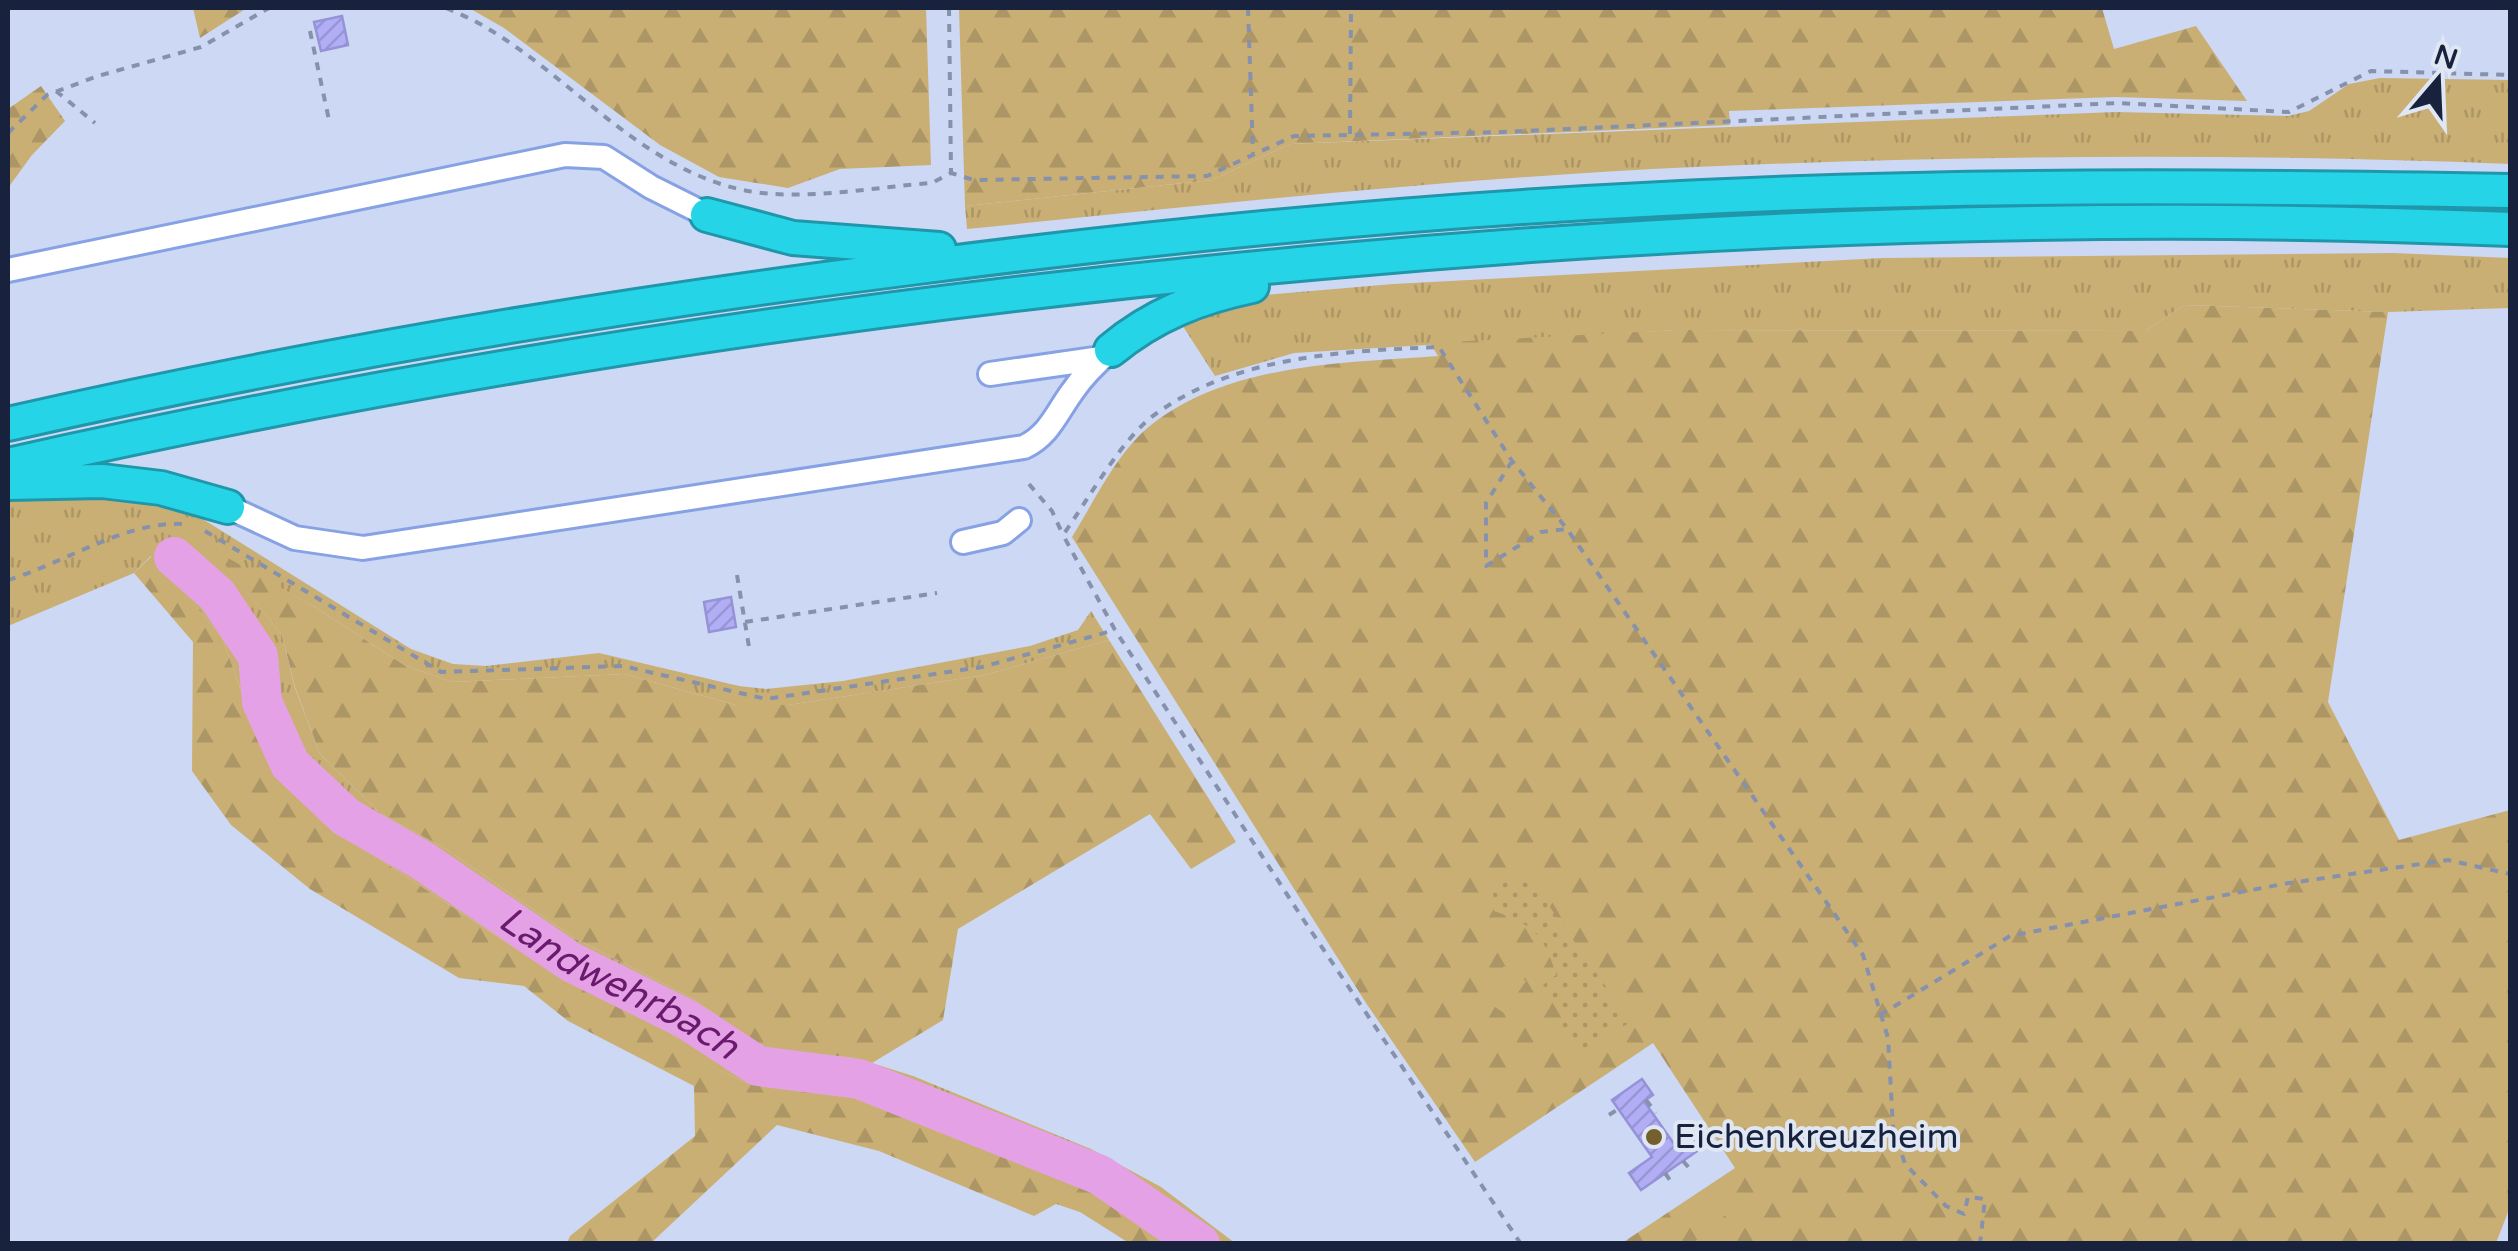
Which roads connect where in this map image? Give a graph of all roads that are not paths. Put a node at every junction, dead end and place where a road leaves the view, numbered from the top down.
1 (2510, 192) edge
2 (708, 215) joint
3 (2510, 229) edge
4 (1018, 254) junction
5 (1393, 256) junction
6 (8, 270) edge
7 (1106, 354) junction
8 (990, 374) dead end
9 (8, 424) edge
10 (8, 465) edge
11 (8, 483) edge
12 (228, 507) joint
13 (1019, 520) dead end
14 (963, 542) dead end

1 - 4 highway
2 - 4 highway
2 - 6 lane
3 - 5 highway
4 - 9 highway
5 - 7 highway
5 - 10 highway
7 - 8 lane
7 - 12 lane
11 - 12 highway
13 - 14 lane

